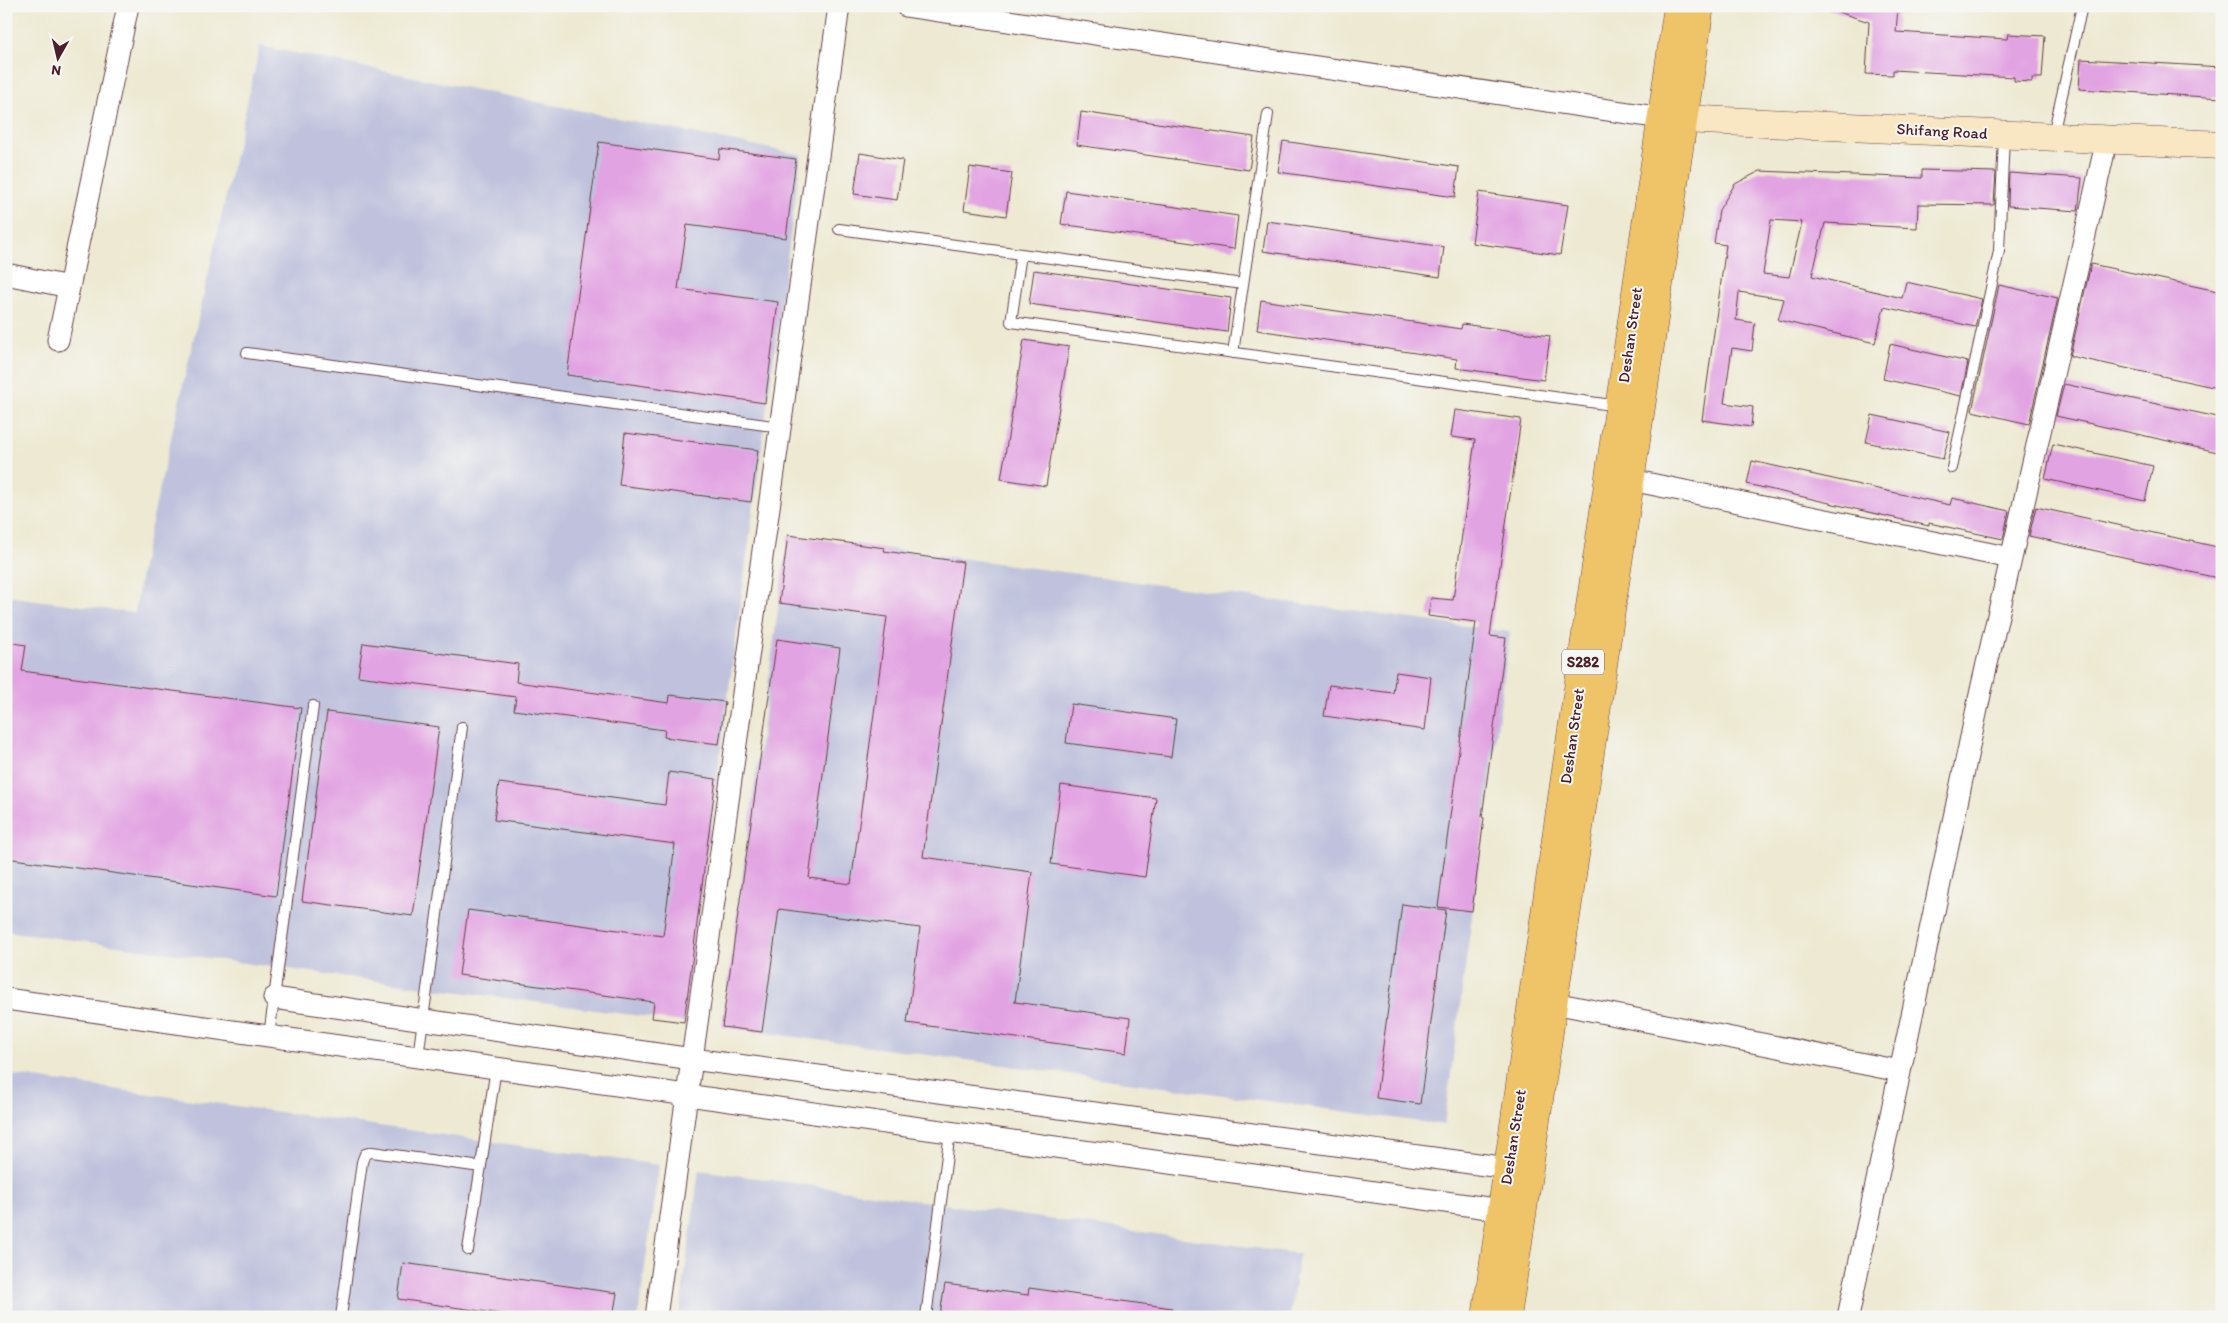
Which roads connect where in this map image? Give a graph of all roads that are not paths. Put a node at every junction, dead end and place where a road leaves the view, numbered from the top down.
1 (128, 6) edge
2 (839, 6) edge
3 (906, 6) edge
4 (1678, 6) edge
5 (1700, 6) edge
6 (2082, 6) edge
7 (1268, 114) dead end
8 (1672, 118) junction
9 (2004, 134) junction
10 (2052, 136) junction
11 (2107, 139) junction
12 (2222, 145) edge
13 (839, 229) dead end
14 (1021, 254) junction
15 (6, 274) edge
16 (1243, 284) junction
17 (69, 287) junction
18 (58, 340) dead end
19 (247, 353) dead end
20 (1233, 353) junction
21 (1620, 406) junction
22 (780, 427) junction
23 (1952, 468) dead end
24 (1631, 480) junction
25 (2011, 558) junction
26 (313, 706) dead end
27 (462, 727) dead end
28 (274, 998) junction
29 (6, 999) edge
30 (1554, 1003) junction
31 (423, 1020) junction
32 (269, 1036) junction
33 (418, 1057) junction
34 (692, 1059) junction
35 (496, 1068) junction
36 (1900, 1071) junction
37 (687, 1095) junction
38 (950, 1132) junction
39 (481, 1167) junction
40 (1508, 1168) junction
41 (1502, 1210) junction
42 (468, 1250) dead end
43 (341, 1317) edge
44 (656, 1317) edge
45 (926, 1317) edge
46 (1486, 1317) edge
47 (1507, 1317) edge
48 (1848, 1317) edge

1 - 17 street
2 - 22 street
3 - 8 street
4 - 8 main road, Deshan Street / S282
5 - 8 main road, Deshan Street / S282
6 - 10 lane
7 - 16 lane
8 - 9 street, Shifang Road
8 - 21 main road, Deshan Street / S282
8 - 24 main road, Deshan Street / S282
9 - 10 street, Shifang Road
9 - 23 lane
10 - 11 street, Shifang Road
11 - 12 street, Shifang Road
11 - 25 street
13 - 14 lane
14 - 16 lane
14 - 20 lane
15 - 17 street
16 - 20 lane
17 - 18 street
19 - 22 lane
20 - 21 lane
21 - 40 main road, Deshan Street / S282
22 - 34 street
24 - 25 street
24 - 30 main road, Deshan Street / S282
25 - 36 street
26 - 28 lane
27 - 31 lane
28 - 31 street
28 - 32 lane
29 - 32 street
30 - 36 street
30 - 47 main road, Deshan Street / S282
31 - 33 lane
31 - 34 street
32 - 33 street
33 - 35 street
34 - 37 street
34 - 40 street
35 - 37 street
35 - 39 lane
36 - 48 street
37 - 38 street
37 - 44 street
38 - 41 street
38 - 45 lane
39 - 42 lane
39 - 43 lane
40 - 41 main road, Deshan Street / S282
41 - 46 main road, Deshan Street / S282

